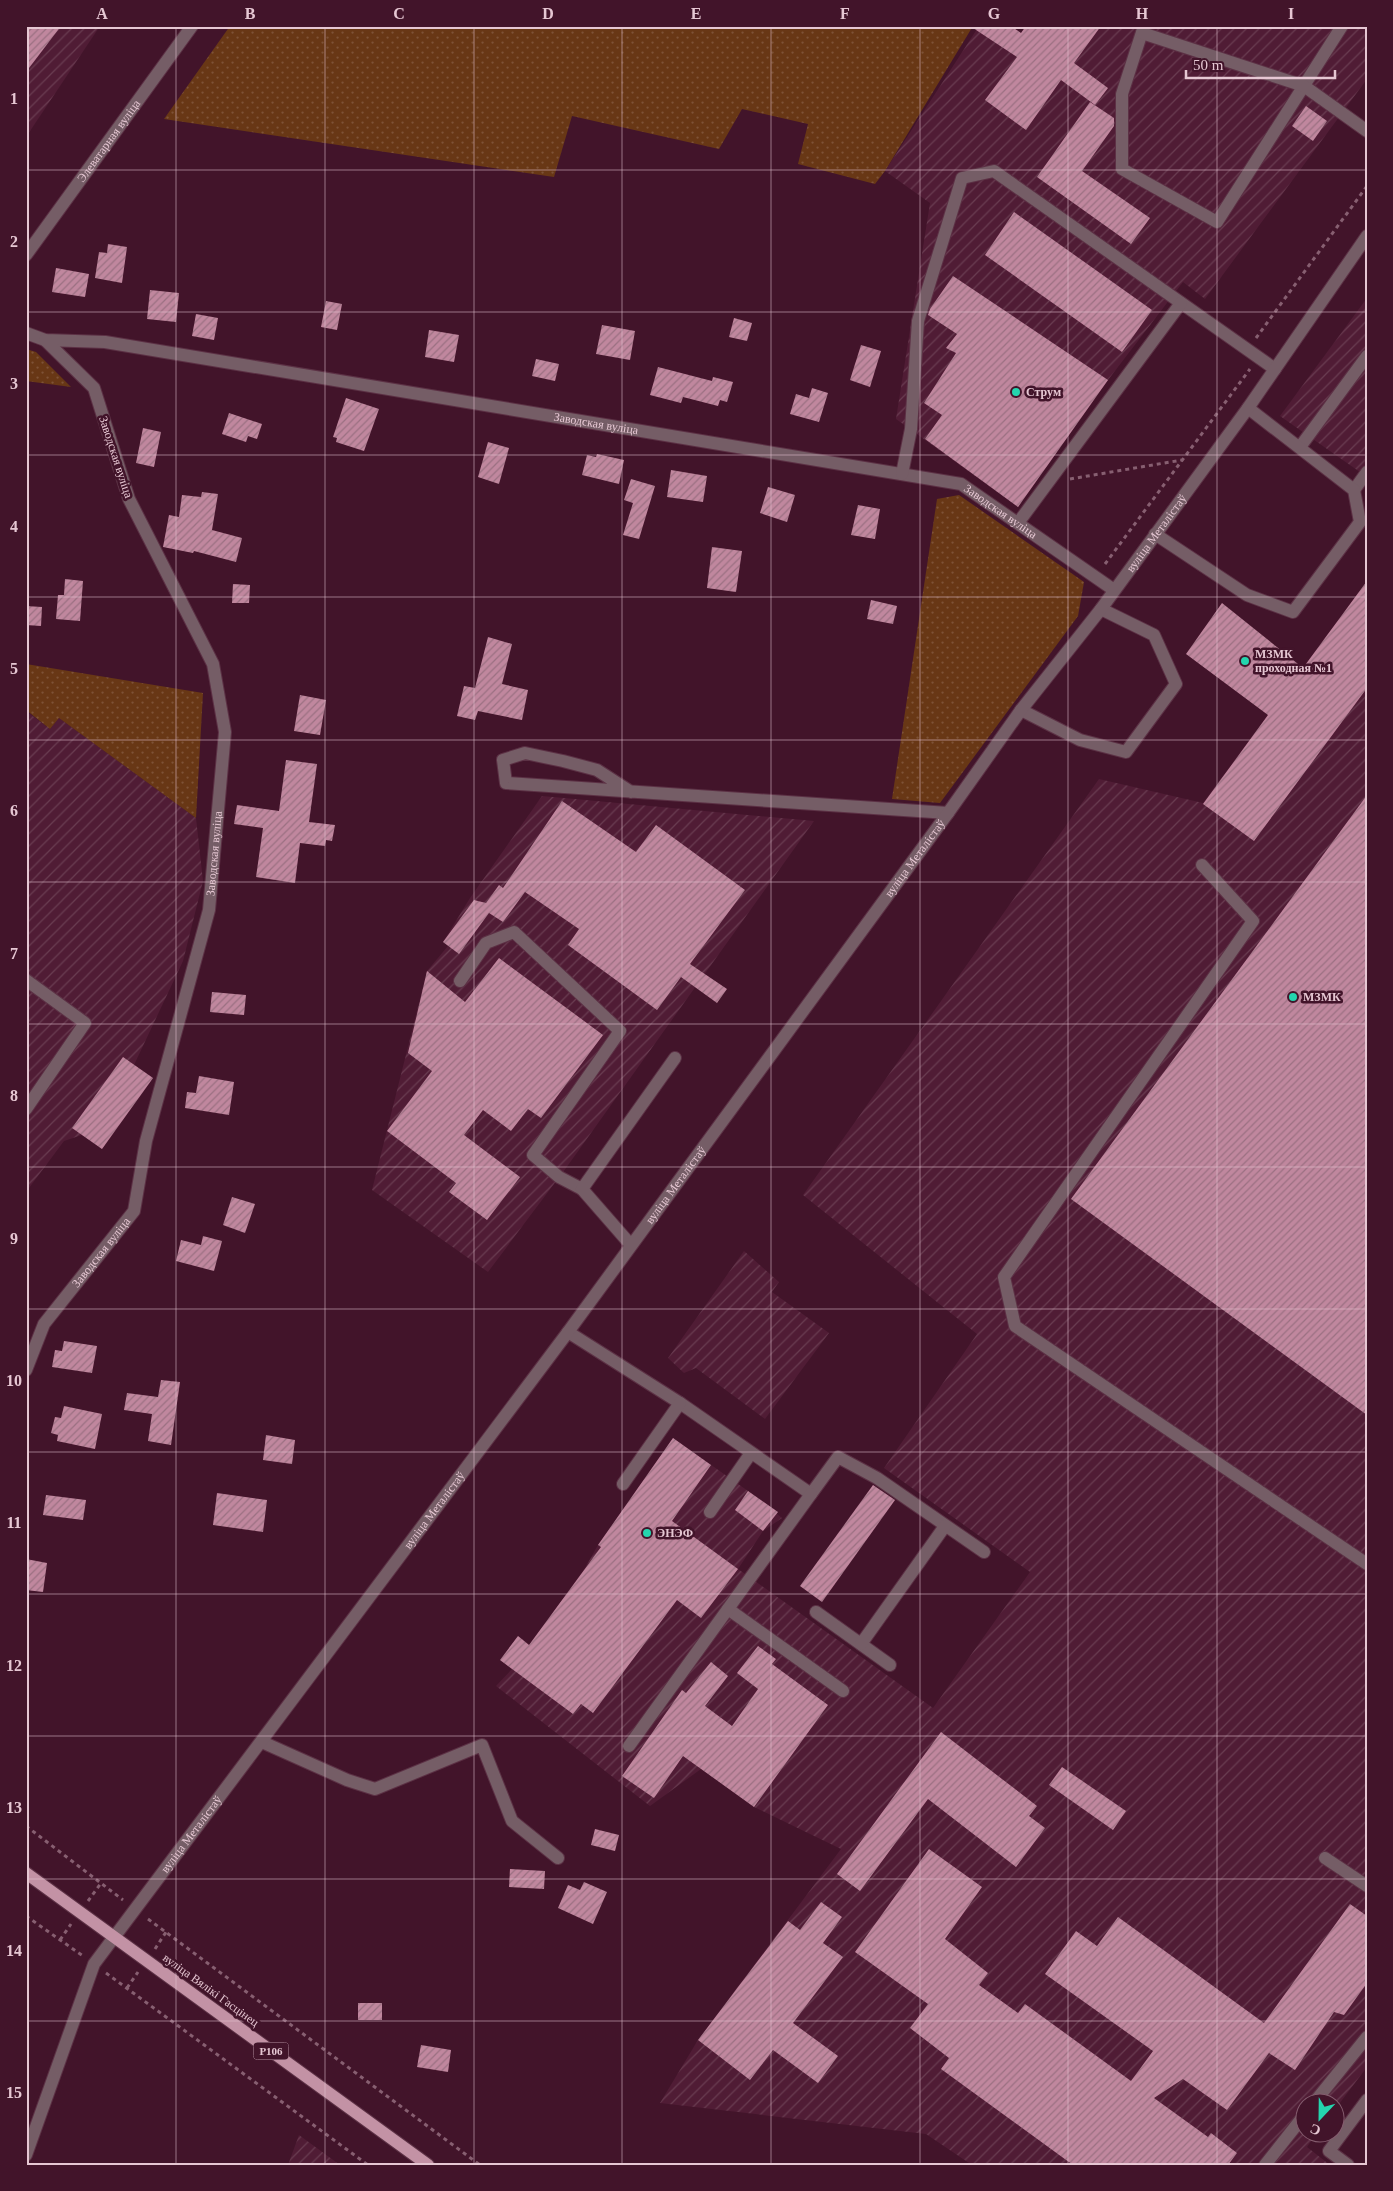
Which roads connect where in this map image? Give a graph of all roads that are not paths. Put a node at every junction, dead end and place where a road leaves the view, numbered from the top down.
1 (192, 26) edge
2 (1342, 26) edge
3 (1143, 30) edge
4 (1304, 86) junction
5 (1367, 131) edge
6 (1367, 236) edge
7 (26, 254) edge
8 (1181, 303) junction
9 (26, 333) edge
10 (45, 340) junction
11 (1367, 356) edge
12 (1275, 369) junction
13 (1248, 408) junction
14 (1300, 447) junction
15 (1367, 472) edge
16 (902, 474) junction
17 (1354, 490) junction
18 (1018, 523) junction
19 (1155, 534) junction
20 (1114, 590) junction
21 (1101, 609) junction
22 (1021, 710) junction
23 (631, 792) junction
24 (948, 813) junction
25 (1202, 865) dead end
26 (26, 980) edge
27 (460, 981) dead end
28 (674, 1058) dead end
29 (26, 1108) edge
30 (582, 1189) junction
31 (630, 1244) junction
32 (568, 1332) junction
33 (26, 1370) edge
34 (680, 1404) junction
35 (751, 1453) junction
36 (623, 1484) dead end
37 (811, 1494) junction
38 (710, 1512) dead end
39 (945, 1526) junction
40 (984, 1552) dead end
41 (1367, 1564) edge
42 (728, 1609) junction
43 (816, 1612) dead end
44 (861, 1644) junction
45 (890, 1665) dead end
46 (843, 1691) dead end
47 (262, 1742) junction
48 (629, 1746) dead end
49 (558, 1858) dead end
50 (1325, 1858) dead end
51 (26, 1873) edge
52 (1367, 1886) edge
53 (113, 1936) junction
54 (1367, 2037) edge
55 (1322, 2094) edge
56 (1367, 2100) edge
57 (1296, 2126) edge
58 (26, 2155) edge
59 (428, 2165) edge
60 (1265, 2165) edge
61 (1348, 2165) edge

1 - 7 street, Элеватарная вуліца
2 - 4 street
3 - 4 street
3 - 4 street
4 - 5 street
6 - 12 street, вуліца Металістаў
8 - 12 street
8 - 16 street
8 - 18 street
9 - 10 street, Заводская вуліца
10 - 16 street, Заводская вуліца
10 - 33 street, Заводская вуліца
11 - 14 street
12 - 13 street, вуліца Металістаў
13 - 14 street
13 - 19 street, вуліца Металістаў
14 - 17 street
15 - 17 street
16 - 18 street, Заводская вуліца
17 - 19 street
18 - 20 street, Заводская вуліца
19 - 20 street, вуліца Металістаў
20 - 21 street, вуліца Металістаў
21 - 22 street, вуліца Металістаў
21 - 22 street
22 - 24 street, вуліца Металістаў
23 - 23 street
23 - 24 street
24 - 31 street, вуліца Металістаў
25 - 41 street
26 - 29 street
27 - 30 street
28 - 30 street
30 - 31 street
31 - 32 street, вуліца Металістаў
32 - 34 street
32 - 47 street, вуліца Металістаў
34 - 35 street
34 - 36 street
35 - 37 street
35 - 38 street
37 - 39 street
37 - 42 street
39 - 40 street
39 - 44 street
42 - 46 street
42 - 48 street
43 - 44 street
44 - 45 street
47 - 49 street
47 - 53 street, вуліца Металістаў
50 - 52 street
51 - 53 main road, вуліца Вялікі Гасцінец / Р106
53 - 58 street, вуліца Металістаў
53 - 59 main road, вуліца Вялікі Гасцінец / Р106
54 - 55 street
56 - 61 street
57 - 60 street

